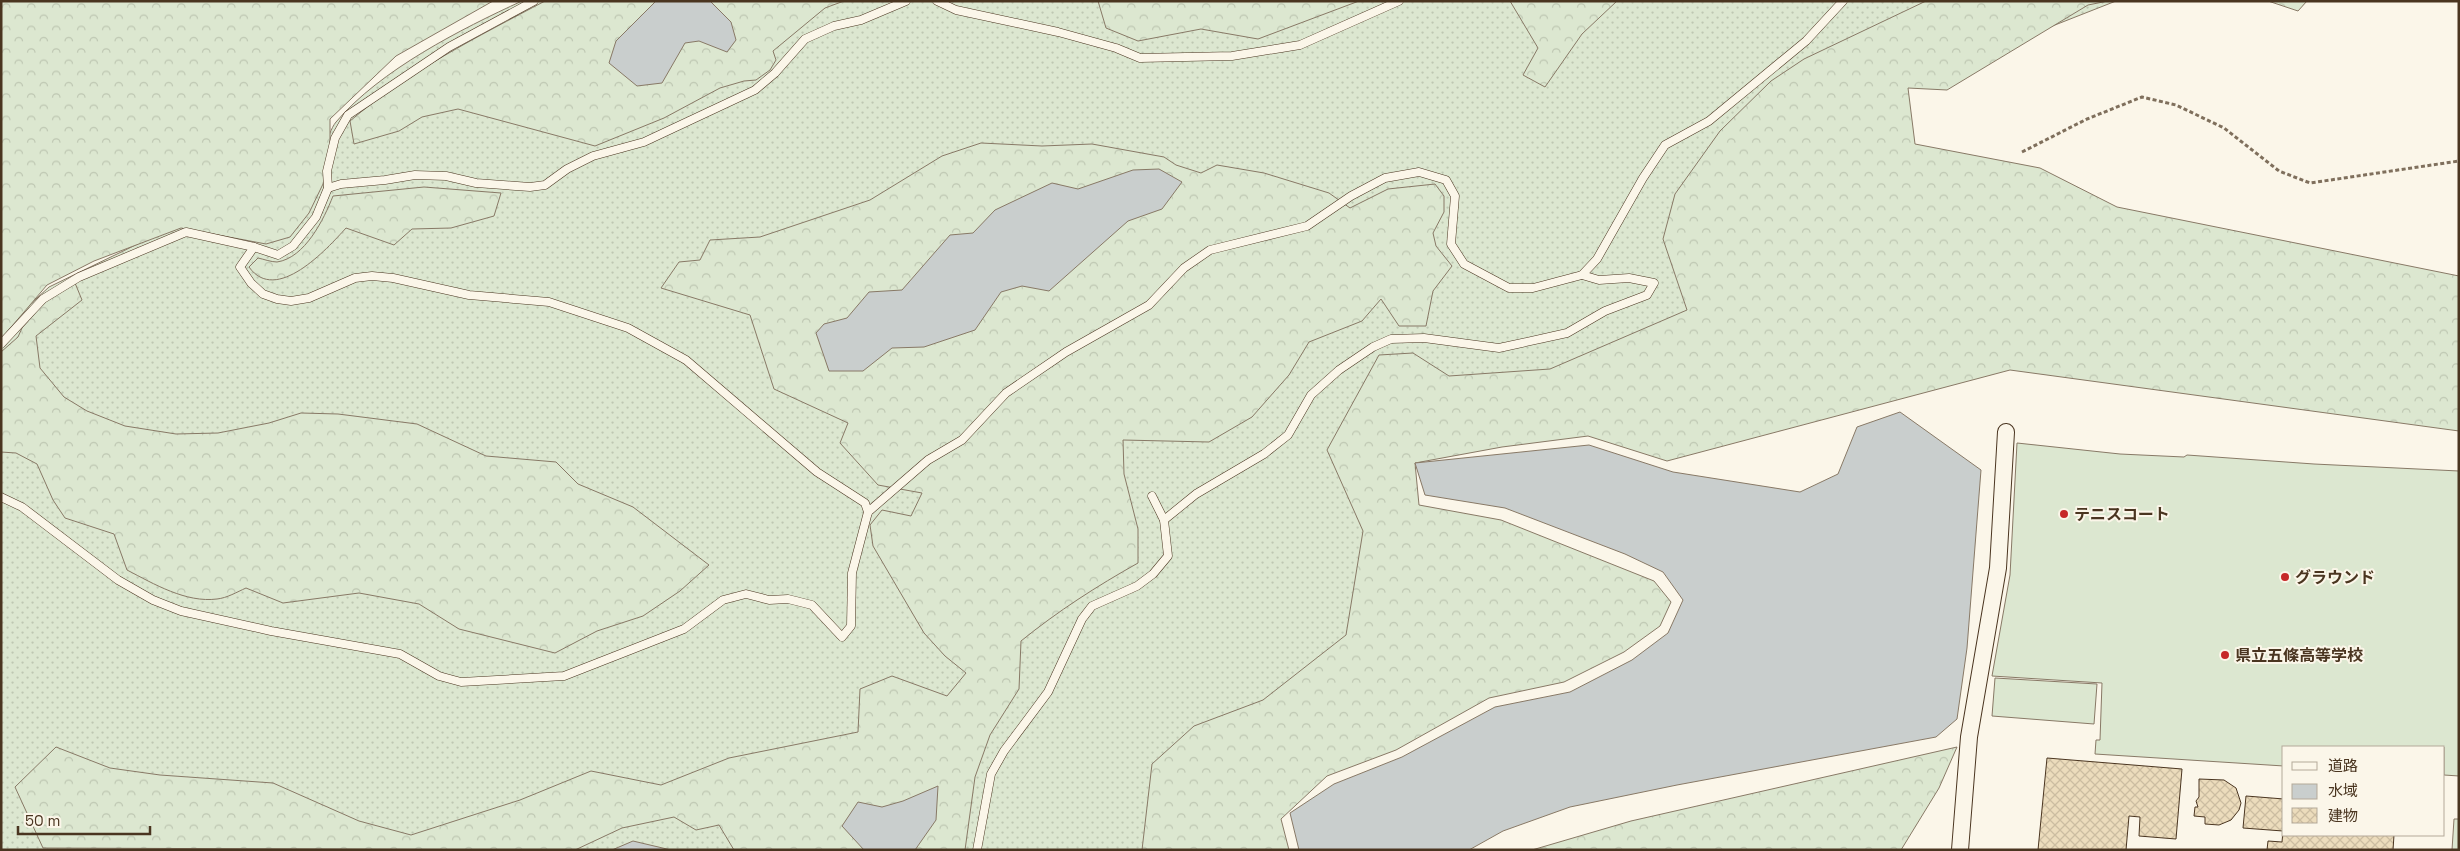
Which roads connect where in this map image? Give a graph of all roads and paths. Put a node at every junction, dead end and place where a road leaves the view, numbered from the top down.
1 (534, 1) edge
2 (906, 1) edge
3 (937, 1) edge
4 (1399, 1) edge
5 (1844, 1) edge
6 (2022, 152) dead end
7 (2459, 161) edge
8 (328, 188) junction
9 (254, 247) junction
10 (1582, 275) junction
11 (1, 344) edge
12 (2006, 432) dead end
13 (1152, 496) dead end
14 (1, 497) edge
15 (868, 512) junction
16 (1164, 520) junction
17 (977, 850) edge
18 (1960, 850) edge

1 - 8 lane
2 - 8 lane
3 - 4 lane
5 - 10 lane
6 - 7 path
8 - 9 lane
9 - 11 lane
9 - 15 lane
10 - 15 lane
10 - 16 lane
12 - 18 street
13 - 16 lane
14 - 15 lane
16 - 17 lane

